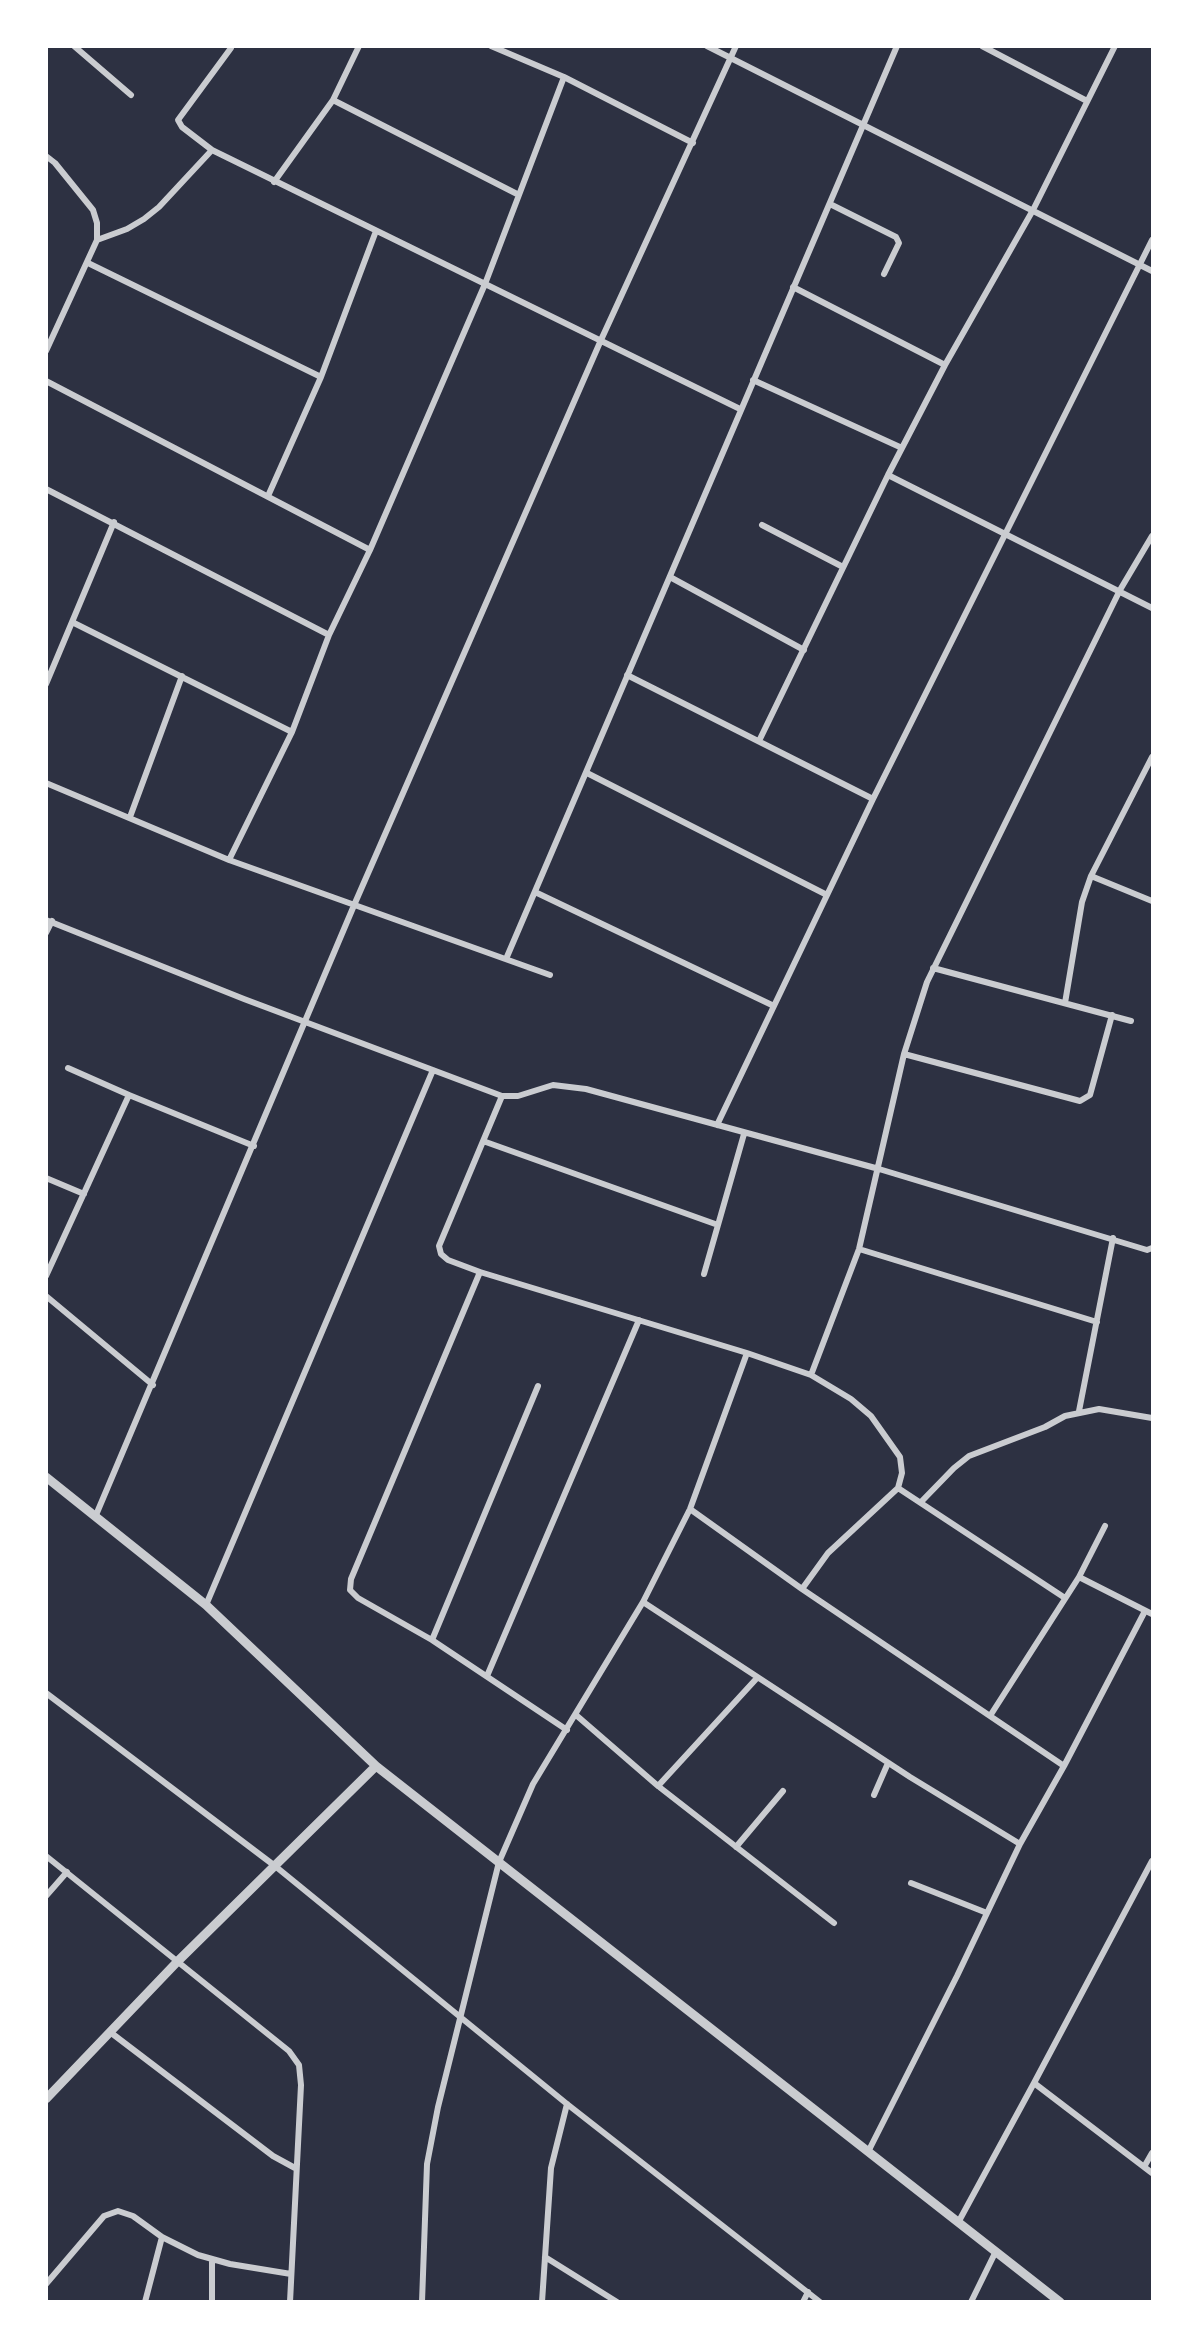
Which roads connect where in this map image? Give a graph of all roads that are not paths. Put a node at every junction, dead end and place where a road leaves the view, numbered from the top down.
1 (74, 46) edge
2 (87, 46) edge
3 (359, 46) edge
4 (491, 46) edge
5 (707, 46) edge
6 (736, 46) edge
7 (897, 46) edge
8 (982, 46) edge
9 (1115, 46) edge
10 (231, 48) dead end
11 (84, 54) junction
12 (731, 58) junction
13 (564, 77) junction
14 (131, 96) dead end
15 (333, 100) junction
16 (1088, 101) junction
17 (864, 126) junction
18 (693, 143) junction
19 (212, 150) junction
20 (46, 156) edge
21 (274, 182) junction
22 (519, 195) junction
23 (830, 204) junction
24 (1033, 210) junction
25 (376, 231) junction
26 (98, 240) junction
27 (1152, 240) edge
28 (88, 263) junction
29 (1140, 264) junction
30 (1152, 271) edge
31 (884, 274) dead end
32 (485, 284) junction
33 (793, 287) junction
34 (601, 340) junction
35 (46, 351) edge
36 (945, 365) junction
37 (321, 377) junction
38 (753, 380) junction
39 (46, 381) edge
40 (740, 409) junction
41 (902, 448) junction
42 (888, 475) junction
43 (46, 489) edge
44 (268, 496) junction
45 (114, 522) junction
46 (762, 525) dead end
47 (1003, 534) junction
48 (1152, 536) edge
49 (370, 550) junction
50 (843, 567) junction
51 (670, 577) junction
52 (1120, 590) junction
53 (1152, 608) edge
54 (72, 622) junction
55 (329, 635) junction
56 (804, 650) junction
57 (627, 675) junction
58 (182, 676) junction
59 (46, 684) edge
60 (292, 732) junction
61 (759, 741) junction
62 (1152, 757) edge
63 (587, 773) junction
64 (46, 783) edge
65 (873, 799) junction
66 (130, 817) junction
67 (229, 860) junction
68 (1091, 876) junction
69 (535, 892) junction
70 (827, 895) junction
71 (1152, 901) edge
72 (355, 903) junction
73 (49, 920) edge
74 (46, 933) edge
75 (506, 959) junction
76 (933, 969) junction
77 (550, 975) dead end
78 (1065, 1003) junction
79 (774, 1006) junction
80 (1112, 1016) junction
81 (1131, 1021) dead end
82 (304, 1022) junction
83 (904, 1054) junction
84 (68, 1068) dead end
85 (433, 1070) junction
86 (129, 1095) junction
87 (502, 1096) junction
88 (717, 1125) junction
89 (744, 1134) junction
90 (483, 1141) junction
91 (254, 1146) junction
92 (879, 1169) junction
93 (46, 1178) edge
94 (84, 1194) junction
95 (718, 1225) junction
96 (1113, 1238) junction
97 (1152, 1248) edge
98 (859, 1249) junction
99 (480, 1272) junction
100 (704, 1274) dead end
101 (46, 1276) edge
102 (46, 1296) edge
103 (639, 1320) junction
104 (1096, 1322) junction
105 (747, 1353) junction
106 (811, 1375) junction
107 (153, 1385) junction
108 (538, 1386) dead end
109 (1080, 1411) junction
110 (1152, 1418) edge
111 (46, 1477) edge
112 (898, 1488) junction
113 (921, 1502) junction
114 (690, 1509) junction
115 (96, 1515) junction
116 (1104, 1526) dead end
117 (1080, 1577) junction
118 (802, 1589) junction
119 (1065, 1598) junction
120 (643, 1602) junction
121 (206, 1605) junction
122 (1145, 1611) junction
123 (1152, 1614) edge
124 (432, 1640) junction
125 (487, 1676) junction
126 (757, 1678) junction
127 (46, 1693) edge
128 (576, 1715) junction
129 (990, 1716) junction
130 (567, 1730) junction
131 (888, 1763) junction
132 (376, 1766) junction
133 (1064, 1766) junction
134 (658, 1786) junction
135 (783, 1791) dead end
136 (874, 1795) dead end
137 (1020, 1844) junction
138 (736, 1847) junction
139 (46, 1856) edge
140 (1152, 1861) edge
141 (499, 1862) junction
142 (275, 1866) junction
143 (68, 1872) junction
144 (910, 1883) dead end
145 (46, 1896) edge
146 (987, 1913) junction
147 (834, 1923) dead end
148 (177, 1962) junction
149 (460, 2017) junction
150 (110, 2032) junction
151 (1034, 2084) junction
152 (46, 2099) edge
153 (567, 2104) junction
154 (869, 2150) junction
155 (1152, 2153) edge
156 (1144, 2167) junction
157 (295, 2168) junction
158 (1152, 2173) edge
159 (959, 2221) junction
160 (162, 2237) junction
161 (996, 2250) junction
162 (545, 2257) junction
163 (212, 2260) junction
164 (291, 2274) junction
165 (46, 2284) edge
166 (808, 2292) junction
167 (145, 2301) edge
168 (212, 2301) edge
169 (290, 2301) edge
170 (422, 2301) edge
171 (542, 2301) edge
172 (617, 2301) edge
173 (803, 2301) edge
174 (820, 2301) edge
175 (970, 2301) edge
176 (1060, 2301) edge

1 - 11 street
2 - 11 street
3 - 15 street
4 - 13 street
5 - 12 street
6 - 12 street
7 - 17 street
8 - 16 street
9 - 16 street
10 - 19 street
11 - 14 street
12 - 17 street
12 - 18 street
13 - 18 street
13 - 22 street
15 - 21 street
15 - 22 street
16 - 24 street
17 - 23 street
17 - 24 street
18 - 34 street
19 - 21 street
19 - 26 street
20 - 26 street
21 - 25 street
22 - 32 street
23 - 31 street
23 - 33 street
24 - 29 street
24 - 36 street
25 - 32 street
25 - 37 street
26 - 28 street
27 - 29 street
28 - 35 street
28 - 37 street
29 - 30 street
29 - 47 street
32 - 34 street
32 - 49 street
33 - 36 street
33 - 38 street
34 - 40 street
34 - 72 street
36 - 41 street
37 - 44 street
38 - 40 street
38 - 41 street
39 - 44 street
40 - 51 street
41 - 42 street
42 - 47 street
42 - 50 street
43 - 45 street
44 - 49 street
45 - 54 street
45 - 55 street
46 - 50 street
47 - 52 street
47 - 65 street
48 - 52 street
49 - 55 street
50 - 56 street
51 - 56 street
51 - 57 street
52 - 53 street
52 - 76 street
54 - 58 street
54 - 59 street
55 - 60 street
56 - 61 street
57 - 61 street
57 - 63 street
58 - 60 street
58 - 66 street
60 - 67 street
61 - 65 street
62 - 68 street
63 - 69 street
63 - 70 street
64 - 66 street
65 - 70 street
66 - 67 street
67 - 72 street
68 - 71 street
68 - 78 street
69 - 75 street
69 - 79 street
70 - 79 street
72 - 75 street
72 - 82 street
73 - 74 street
73 - 82 street
75 - 77 street
76 - 78 street
76 - 83 street
78 - 80 street
79 - 88 street
80 - 81 street
80 - 83 street
82 - 85 street
82 - 91 street
83 - 92 street
84 - 86 street
85 - 87 street
85 - 121 street
86 - 91 street
86 - 94 street
87 - 88 street
87 - 90 street
88 - 89 street
89 - 92 street
89 - 95 street
90 - 95 street
90 - 99 street
91 - 107 street
92 - 96 street
92 - 98 street
93 - 94 street
94 - 101 street
95 - 100 street
96 - 97 street
96 - 104 street
98 - 104 street
98 - 106 street
99 - 103 street
99 - 124 street
102 - 107 street
103 - 105 street
103 - 125 street
104 - 109 street
105 - 106 street
105 - 114 street
106 - 112 street
107 - 115 street
108 - 124 street
109 - 110 street
109 - 113 street
111 - 115 street
112 - 113 street
112 - 118 street
113 - 119 street
114 - 118 street
114 - 120 street
115 - 121 street
116 - 117 street
117 - 119 street
117 - 122 street
118 - 129 street
119 - 129 street
120 - 126 street
120 - 128 street
121 - 132 street
122 - 123 street
122 - 133 street
124 - 125 street
125 - 130 street
126 - 131 street
126 - 134 street
127 - 142 street
128 - 130 street
128 - 134 street
129 - 133 street
130 - 141 street
131 - 136 street
131 - 137 street
132 - 141 street
132 - 142 street
133 - 137 street
134 - 138 street
135 - 138 street
137 - 146 street
138 - 147 street
139 - 143 street
140 - 151 street
141 - 149 street
141 - 154 street
142 - 148 street
142 - 149 street
143 - 145 street
143 - 148 street
144 - 146 street
146 - 154 street
148 - 150 street
148 - 157 street
149 - 153 street
149 - 170 street
150 - 152 street
150 - 157 street
151 - 156 street
151 - 159 street
153 - 162 street
153 - 166 street
154 - 159 street
155 - 156 street
156 - 158 street
157 - 164 street
159 - 161 street
160 - 163 street
160 - 165 street
160 - 167 street
161 - 175 street
161 - 176 street
162 - 171 street
162 - 172 street
163 - 164 street
163 - 168 street
164 - 169 street
166 - 173 street
166 - 174 street

